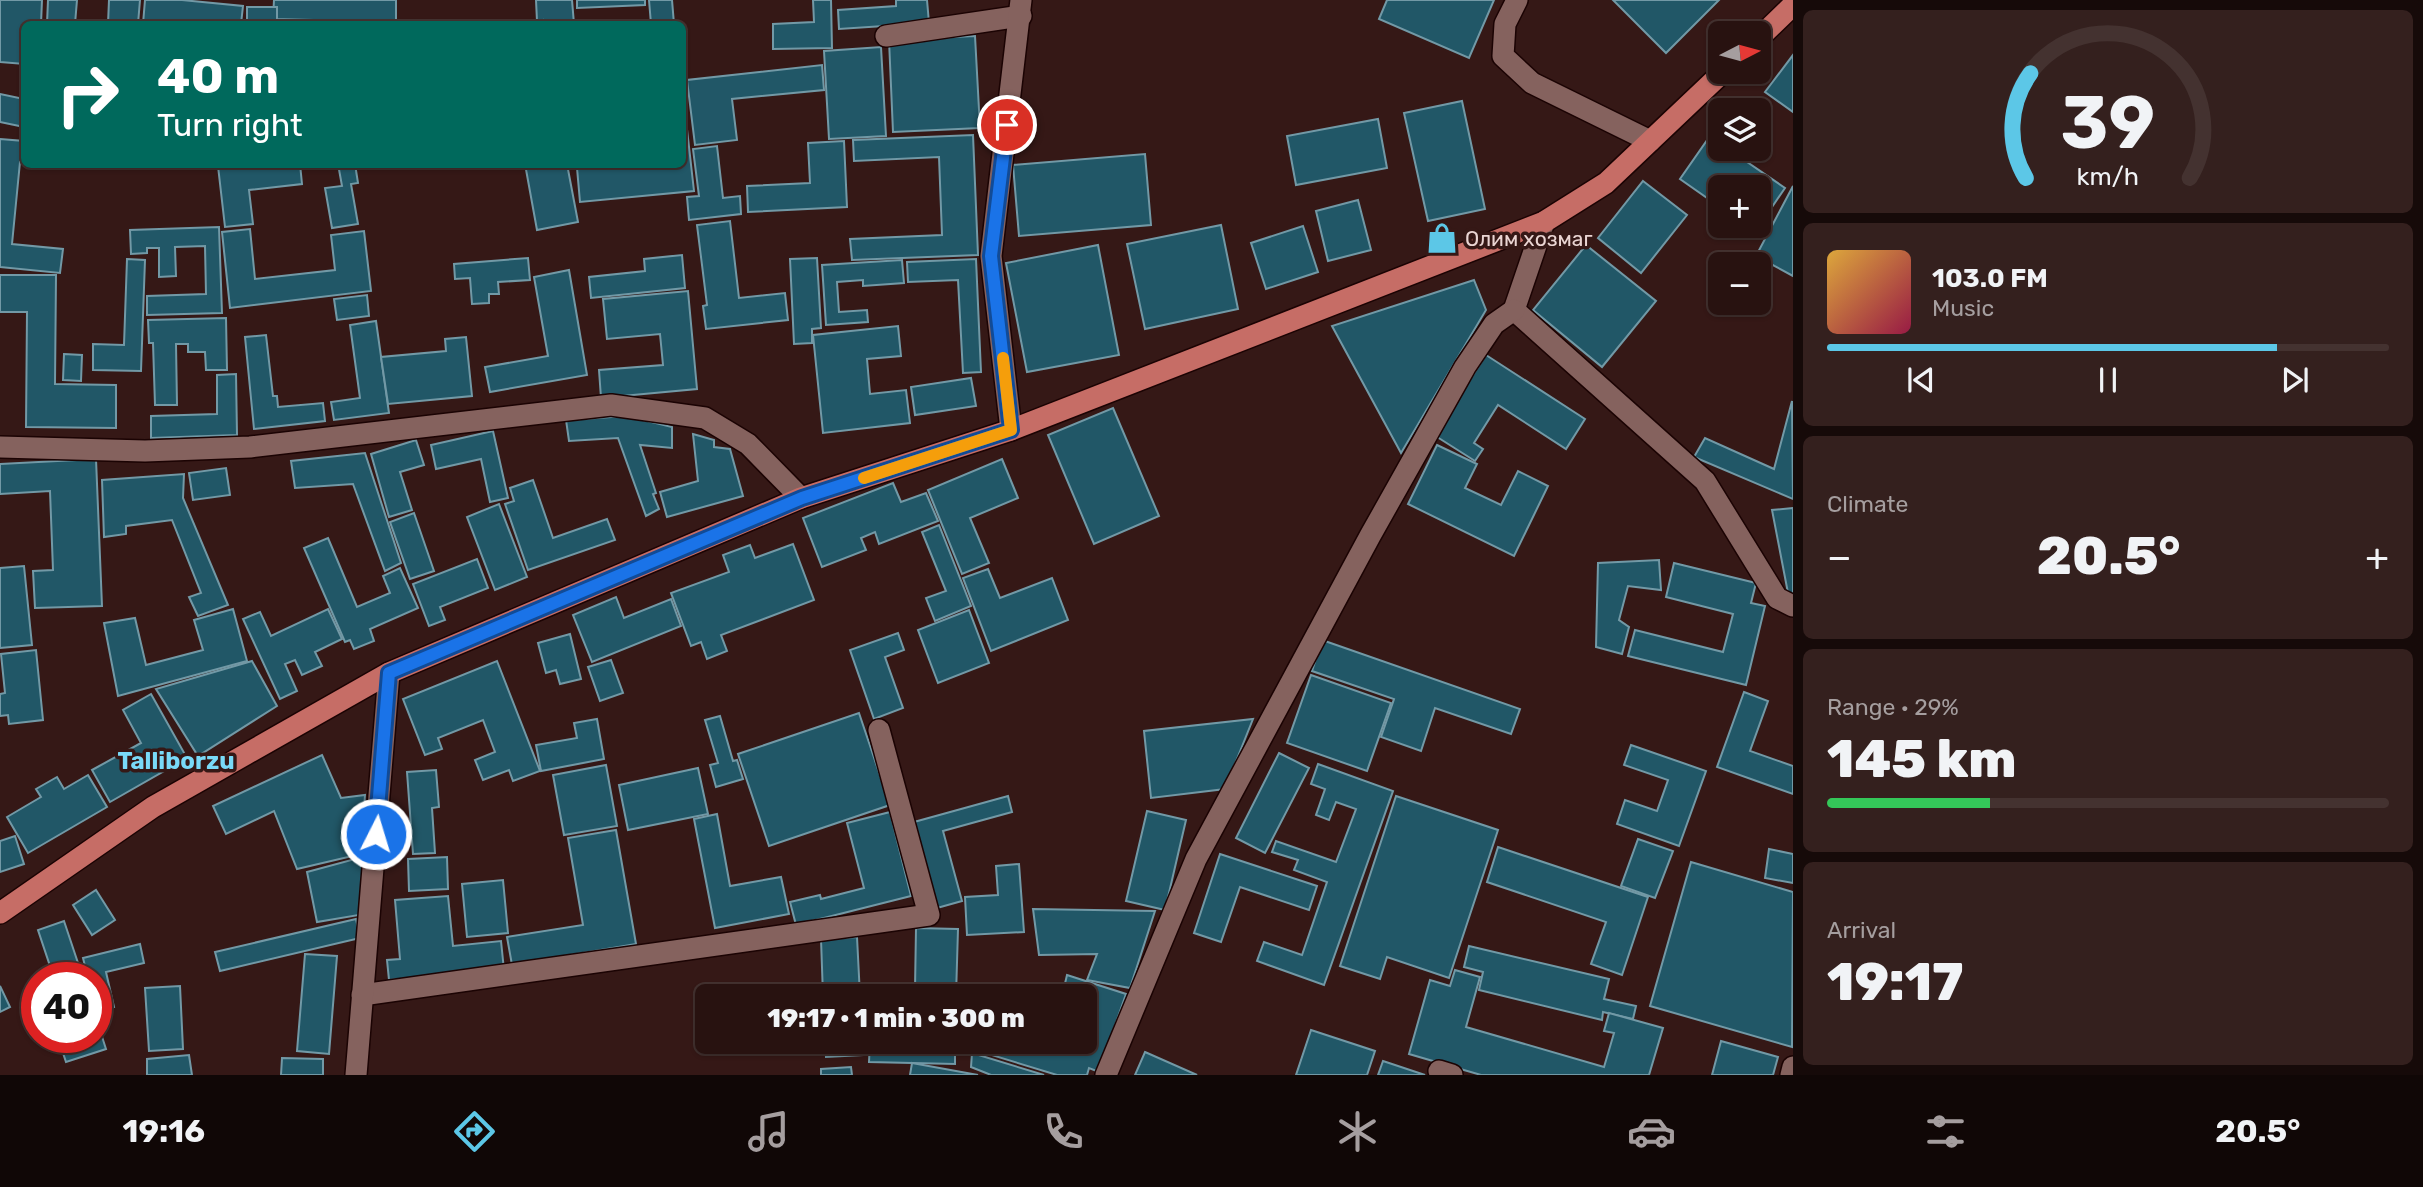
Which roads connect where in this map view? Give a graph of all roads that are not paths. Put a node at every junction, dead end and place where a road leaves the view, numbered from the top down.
1 (1517, 0) edge
2 (1793, 5) edge
3 (1021, 8) edge
4 (1771, 26) edge
5 (886, 36) dead end
6 (1710, 84) edge
7 (1650, 141) junction
8 (1544, 222) junction
9 (1514, 310) junction
10 (1011, 430) junction
11 (0, 447) edge
12 (802, 498) junction
13 (1793, 606) edge
14 (389, 673) junction
15 (879, 730) dead end
16 (0, 913) edge
17 (362, 995) junction
18 (1793, 1067) edge
19 (356, 1075) edge
20 (1106, 1075) edge
21 (1791, 1075) edge

1 - 7 street
2 - 4 main road
3 - 5 street
3 - 10 street
6 - 7 main road
7 - 8 main road
8 - 9 street
8 - 10 main road
9 - 13 street
9 - 20 street
10 - 12 main road
11 - 12 street
12 - 14 main road
14 - 16 main road
14 - 17 street
15 - 17 street
17 - 19 street
18 - 21 street

